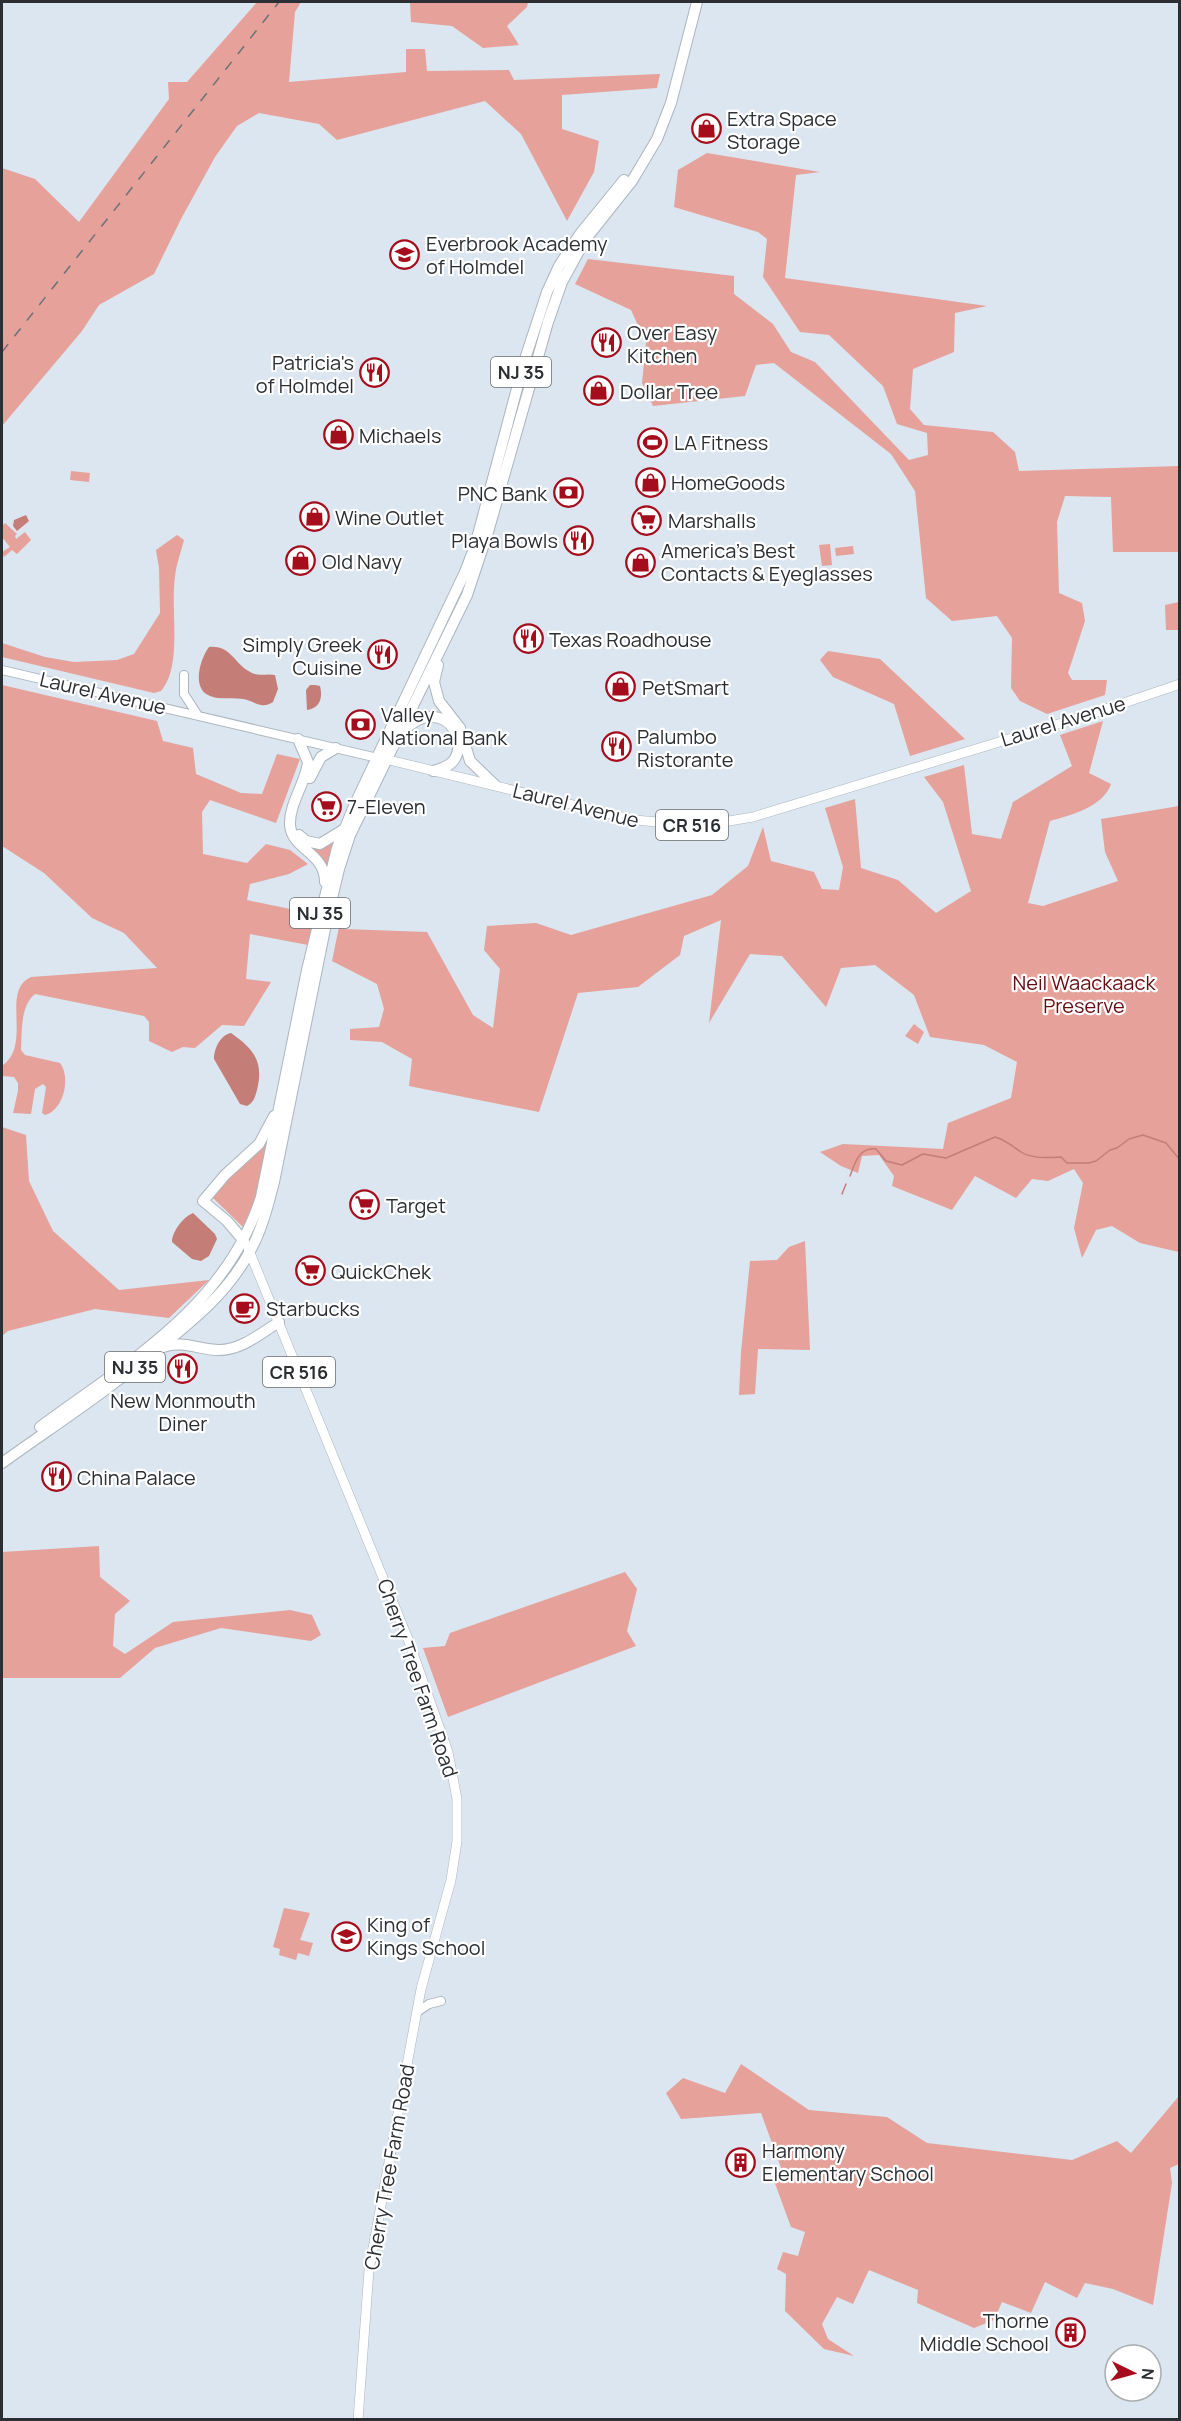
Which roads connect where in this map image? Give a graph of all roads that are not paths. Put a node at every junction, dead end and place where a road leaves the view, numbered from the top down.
1 (691, 2) edge
2 (450, 631) junction
3 (2, 670) edge
4 (184, 675) dead end
5 (1179, 684) edge
6 (197, 714) junction
7 (298, 739) junction
8 (394, 742) junction
9 (336, 747) junction
10 (381, 758) junction
11 (433, 771) junction
12 (495, 785) junction
13 (343, 830) junction
14 (325, 894) junction
15 (283, 1097) junction
16 (244, 1241) junction
17 (250, 1252) junction
18 (279, 1322) junction
19 (159, 1348) junction
20 (2, 1455) edge
21 (2, 1463) edge
22 (441, 2001) dead end
23 (417, 2012) junction
24 (358, 2420) edge

1 - 2 highway, NJ 35
1 - 10 highway, NJ 35
2 - 8 highway, NJ 35
2 - 12 highway
3 - 6 main road, Laurel Avenue
4 - 6 main road
5 - 12 main road, Laurel Avenue / CR 516
6 - 7 main road, Laurel Avenue
7 - 9 main road, Laurel Avenue
7 - 14 highway
8 - 10 highway, NJ 35
8 - 11 highway
9 - 10 main road, Laurel Avenue
9 - 13 highway
10 - 11 main road, Laurel Avenue / CR 516
10 - 13 highway, NJ 35
10 - 17 highway, NJ 35
11 - 12 main road, Laurel Avenue / CR 516
13 - 14 highway, NJ 35
14 - 15 highway, NJ 35
15 - 16 highway, NJ 35
15 - 16 highway, CR 516
16 - 17 main road, Cherry Tree Farm Road / CR 516
16 - 20 highway, NJ 35
17 - 18 main road, Cherry Tree Farm Road / CR 516
17 - 19 highway, NJ 35
18 - 19 highway
18 - 23 main road, Cherry Tree Farm Road / CR 516
19 - 21 highway, NJ 35
22 - 23 main road
23 - 24 main road, Cherry Tree Farm Road / CR 516

